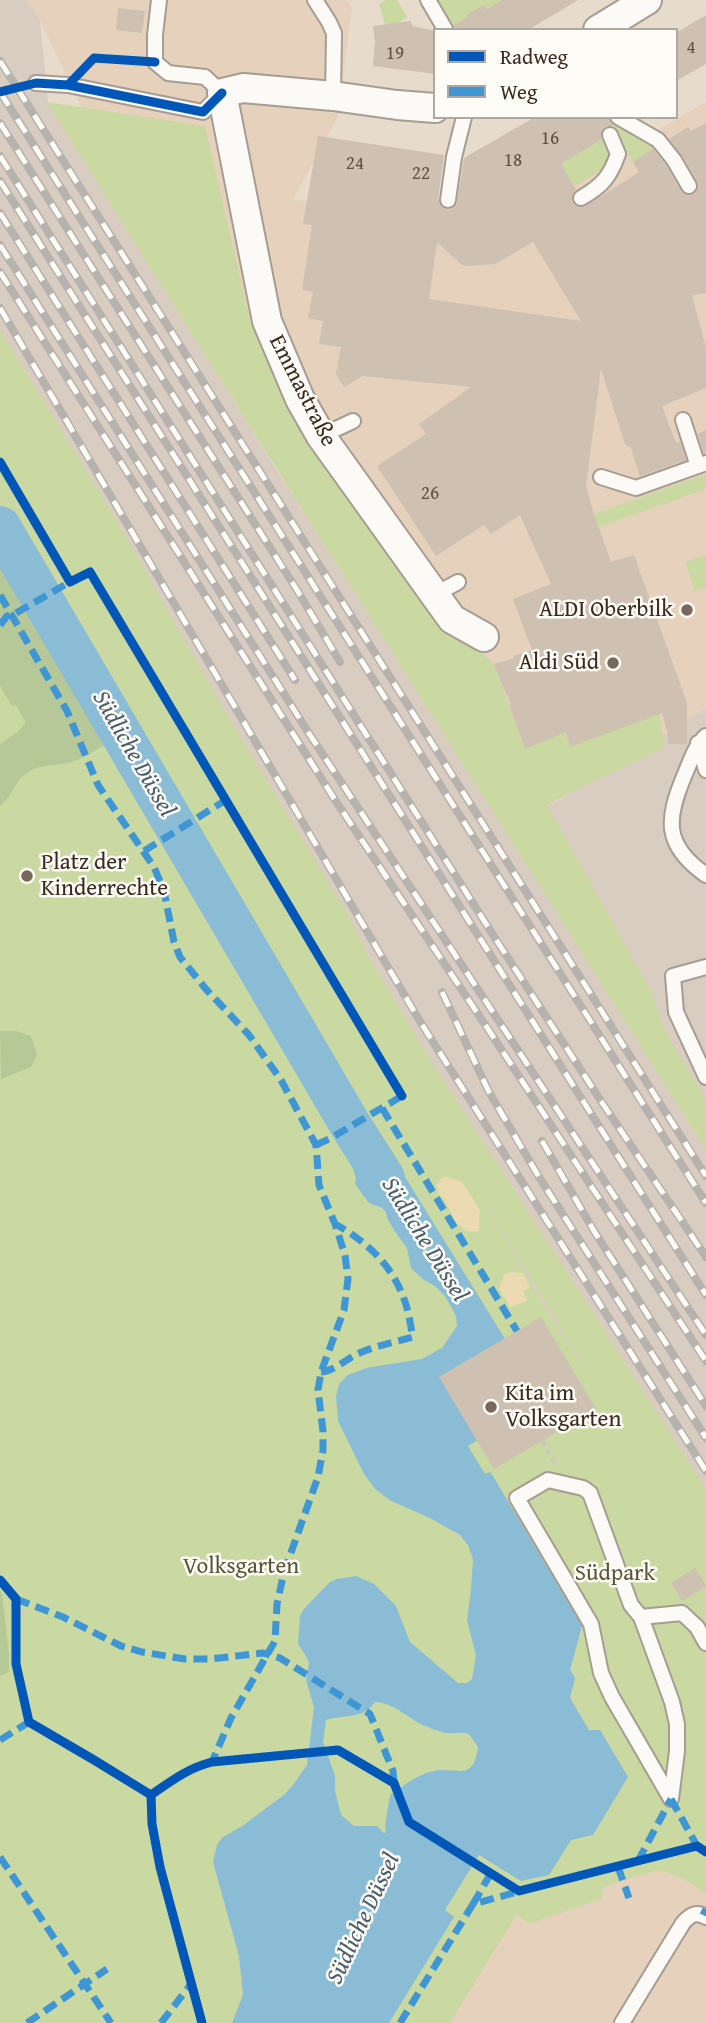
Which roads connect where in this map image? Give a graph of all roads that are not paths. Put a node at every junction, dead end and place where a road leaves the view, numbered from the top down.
1 (159, 0) edge
2 (315, 0) edge
3 (428, 0) edge
4 (647, 0) edge
5 (445, 28) edge
6 (601, 28) edge
7 (36, 83) dead end
8 (222, 93) junction
9 (333, 96) junction
10 (433, 108) edge
11 (464, 119) edge
12 (621, 119) edge
13 (610, 135) dead end
14 (689, 186) dead end
15 (581, 198) dead end
16 (448, 200) dead end
17 (683, 420) dead end
18 (353, 421) dead end
19 (321, 436) junction
20 (702, 465) edge
21 (601, 477) dead end
22 (484, 637) dead end
23 (702, 739) edge
24 (706, 770) edge
25 (706, 875) edge
26 (706, 967) edge
27 (706, 1077) edge
28 (641, 1617) junction
29 (706, 1643) edge
30 (706, 1917) edge
31 (622, 2023) edge

1 - 8 lane
2 - 9 lane
3 - 5 lane
4 - 6 street
7 - 8 lane
8 - 9 street
8 - 19 street, Emmastraße
9 - 10 street
11 - 16 lane
12 - 14 lane
13 - 15 lane
17 - 20 lane
18 - 19 lane
19 - 22 street, Emmastraße
20 - 21 lane
23 - 24 lane
23 - 25 lane
26 - 27 lane
28 - 28 lane
28 - 29 lane
30 - 31 lane

